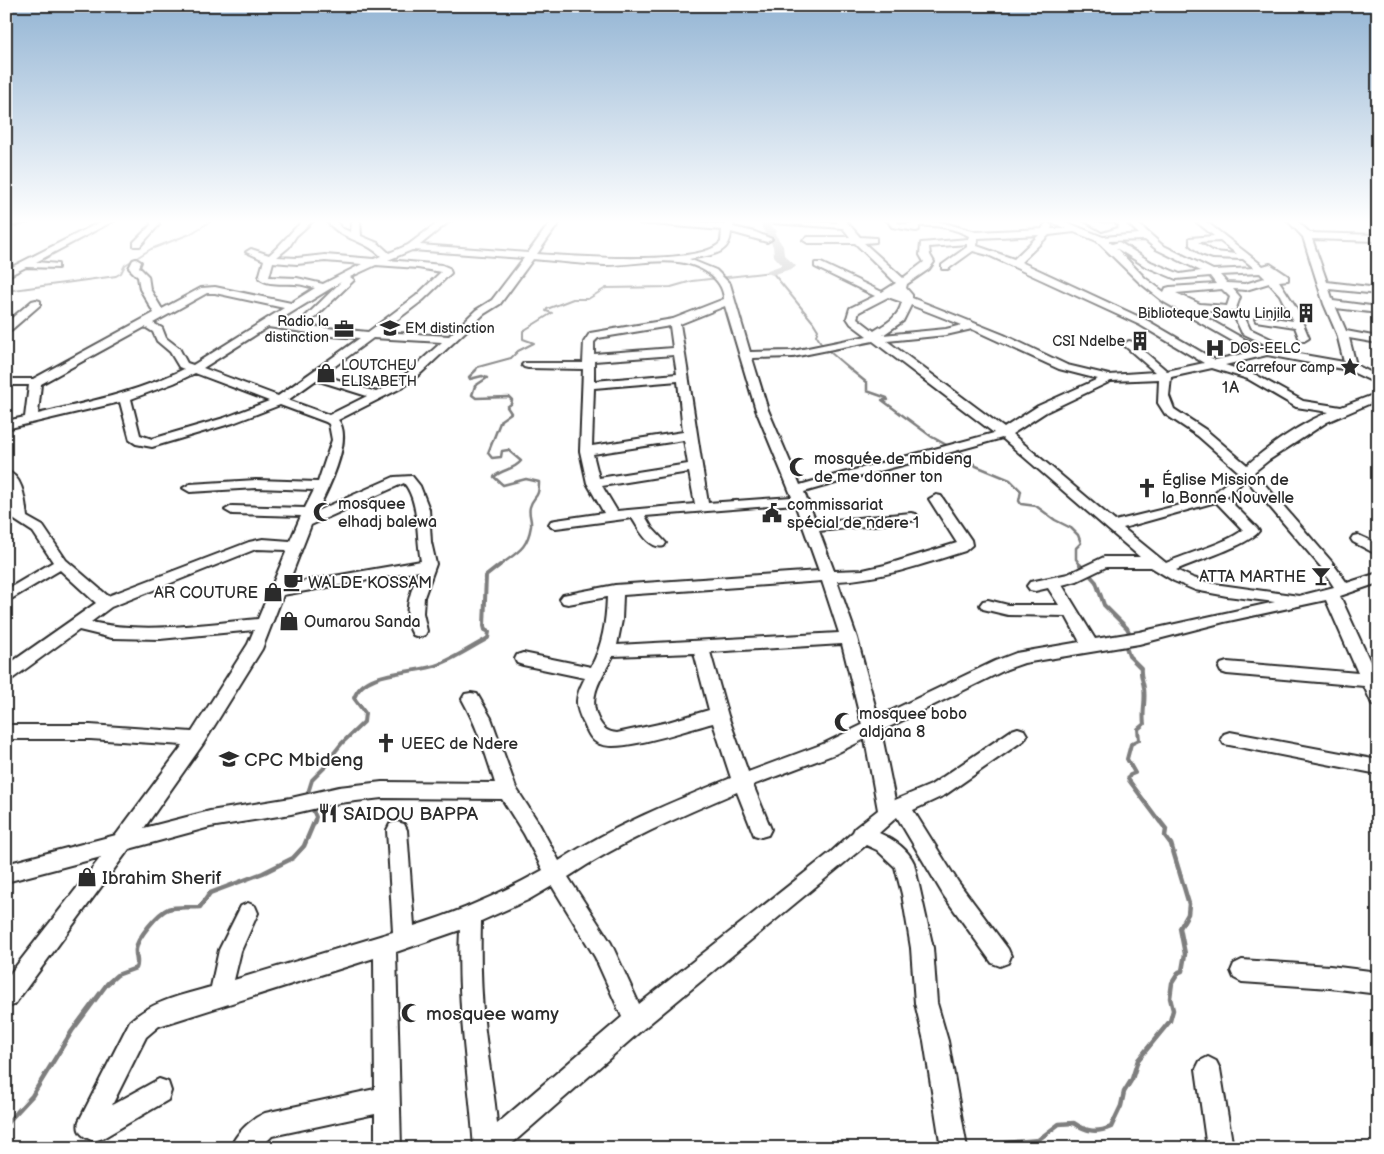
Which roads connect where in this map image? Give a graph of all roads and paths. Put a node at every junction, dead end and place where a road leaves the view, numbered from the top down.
1 (141, 274) edge
2 (265, 274) edge
3 (351, 274) edge
4 (360, 274) edge
5 (429, 274) edge
6 (445, 274) edge
7 (517, 274) edge
8 (715, 274) edge
9 (838, 274) edge
10 (892, 274) edge
11 (917, 274) edge
12 (1038, 274) edge
13 (1136, 274) edge
14 (1171, 274) edge
15 (1212, 274) joint
16 (1265, 274) edge
17 (1279, 274) edge
18 (1320, 274) edge
19 (1271, 279) junction
20 (902, 283) junction
21 (436, 284) junction
22 (1323, 284) junction
23 (1224, 286) junction
24 (324, 287) junction
25 (1378, 290) edge
26 (885, 295) junction
27 (907, 300) junction
28 (729, 301) junction
29 (36, 303) dead end
30 (1329, 304) junction
31 (293, 307) junction
32 (1231, 309) junction
33 (1378, 310) edge
34 (160, 313) junction
35 (902, 317) junction
36 (1240, 318) junction
37 (144, 322) junction
38 (675, 322) junction
39 (268, 324) junction
40 (1300, 325) junction
41 (972, 326) junction
42 (296, 328) junction
43 (6, 329) edge
44 (371, 334) junction
45 (1342, 334) junction
46 (904, 335) junction
47 (878, 338) junction
48 (1304, 338) dead end
49 (452, 339) junction
50 (1378, 340) edge
51 (1129, 344) dead end
52 (1268, 347) junction
53 (679, 351) junction
54 (744, 355) junction
55 (906, 359) junction
56 (588, 362) junction
57 (528, 365) dead end
58 (1215, 365) junction
59 (1351, 368) junction
60 (194, 369) junction
61 (1165, 375) junction
62 (316, 376) junction
63 (682, 377) junction
64 (1110, 378) junction
65 (6, 382) edge
66 (35, 382) junction
67 (1378, 382) edge
68 (587, 385) junction
69 (378, 396) junction
70 (1378, 396) edge
71 (125, 397) junction
72 (280, 400) junction
73 (1344, 410) junction
74 (31, 418) junction
75 (330, 420) junction
76 (6, 425) edge
77 (1004, 434) junction
78 (690, 435) junction
79 (586, 451) junction
80 (696, 467) junction
81 (1248, 473) junction
82 (6, 475) edge
83 (594, 482) junction
84 (323, 486) junction
85 (190, 488) dead end
86 (798, 495) junction
87 (1218, 498) junction
88 (936, 499) dead end
89 (702, 508) junction
90 (232, 510) dead end
91 (636, 513) junction
92 (613, 516) junction
93 (308, 517) junction
94 (911, 517) dead end
95 (556, 524) dead end
96 (1114, 526) junction
97 (810, 527) junction
98 (1358, 539) dead end
99 (659, 543) dead end
100 (296, 546) junction
101 (1378, 550) edge
102 (61, 563) junction
103 (429, 564) junction
104 (1159, 566) junction
105 (828, 575) junction
106 (1378, 578) edge
107 (1052, 582) junction
108 (1035, 586) dead end
109 (615, 590) junction
110 (279, 591) junction
111 (1338, 592) junction
112 (6, 597) edge
113 (568, 599) dead end
114 (1297, 601) junction
115 (106, 603) junction
116 (988, 605) dead end
117 (1071, 611) junction
118 (77, 624) junction
119 (265, 624) junction
120 (419, 631) dead end
121 (849, 638) junction
122 (700, 646) junction
123 (1091, 647) junction
124 (608, 650) junction
125 (523, 659) dead end
126 (1227, 668) dead end
127 (595, 674) junction
128 (6, 675) edge
129 (1370, 680) junction
130 (472, 699) dead end
131 (1378, 699) edge
132 (719, 714) junction
133 (872, 730) junction
134 (6, 732) edge
135 (1018, 735) dead end
136 (197, 739) junction
137 (1230, 739) dead end
138 (1378, 767) edge
139 (741, 782) junction
140 (507, 791) junction
141 (894, 810) junction
142 (397, 830) dead end
143 (761, 830) dead end
144 (862, 834) junction
145 (125, 840) junction
146 (6, 873) edge
147 (555, 874) junction
148 (248, 913) dead end
149 (470, 915) junction
150 (394, 941) junction
151 (1000, 956) dead end
152 (1242, 971) dead end
153 (1378, 983) edge
154 (220, 995) junction
155 (6, 997) edge
156 (635, 1021) junction
157 (1208, 1069) dead end
158 (159, 1091) dead end
159 (387, 1099) junction
160 (242, 1148) edge
161 (388, 1148) edge
162 (487, 1148) edge
163 (954, 1148) edge
164 (1220, 1148) edge

1 - 34 street
2 - 24 street
3 - 24 street
4 - 42 street
5 - 21 street
6 - 21 street
7 - 49 street
8 - 28 street
9 - 26 street
10 - 20 street
11 - 20 street
12 - 58 street
13 - 52 street
14 - 15 street
15 - 23 street
16 - 19 street
17 - 19 street
18 - 22 street
19 - 23 street
19 - 40 street
20 - 26 street
20 - 27 street
21 - 44 street
22 - 25 street
22 - 30 street
23 - 32 street
23 - 32 street
24 - 31 street
26 - 27 street
26 - 47 street
27 - 35 street
27 - 41 street
28 - 38 street
28 - 54 street
29 - 43 street
30 - 33 street
30 - 45 street
31 - 34 street
31 - 39 street
32 - 36 street
34 - 37 street
35 - 46 street
35 - 47 street
36 - 40 street
36 - 52 street
37 - 60 street
37 - 66 street
38 - 53 street
38 - 56 street
39 - 42 street
39 - 60 street
40 - 48 street
41 - 46 street
41 - 64 street
42 - 44 street
44 - 49 street
44 - 62 street
45 - 50 street
45 - 59 street
46 - 47 street
46 - 55 street
47 - 54 street
47 - 55 street
49 - 69 street
51 - 61 street
52 - 58 street
52 - 59 street
53 - 56 street
53 - 63 street
54 - 86 street
55 - 77 street
56 - 57 street
56 - 68 street
58 - 61 street
58 - 73 street
59 - 67 street
60 - 71 street
60 - 72 street
61 - 64 street
61 - 81 street
62 - 69 street
62 - 72 street
63 - 68 street
63 - 78 street
64 - 77 street
65 - 66 street
66 - 74 street
68 - 79 street
69 - 75 street
70 - 73 street
71 - 72 street
71 - 74 street
72 - 75 street
73 - 81 street
74 - 76 street
75 - 84 street
77 - 86 street
77 - 96 street
78 - 79 street
78 - 80 street
79 - 83 street
80 - 83 street
80 - 89 street
81 - 87 street
81 - 111 street
82 - 102 street
83 - 92 street
84 - 85 street
84 - 93 street
86 - 89 street
86 - 97 street
87 - 96 street
87 - 104 street
88 - 105 street
89 - 91 street
90 - 93 street
91 - 92 street
91 - 99 street
92 - 95 street
93 - 100 street
93 - 103 street
94 - 97 street
96 - 104 street
97 - 105 street
98 - 101 street
100 - 110 street
100 - 115 street
102 - 112 street
102 - 115 street
103 - 110 street
103 - 120 street
104 - 107 street
104 - 114 street
105 - 109 street
105 - 121 street
106 - 111 street
107 - 108 street
107 - 117 street
109 - 113 street
109 - 124 street
110 - 119 street
111 - 114 street
111 - 129 street
114 - 123 street
115 - 118 street
116 - 117 street
117 - 123 street
118 - 119 street
118 - 128 street
119 - 136 street
121 - 122 street
121 - 133 street
122 - 124 street
122 - 132 street
123 - 133 street
124 - 127 street
125 - 127 street
126 - 129 street
127 - 132 street
129 - 131 street
130 - 140 street
132 - 139 street
133 - 139 street
133 - 141 street
134 - 136 street
135 - 141 street
136 - 145 street
137 - 138 street
139 - 143 street
139 - 147 street
140 - 145 street
140 - 147 street
141 - 144 street
141 - 151 street
142 - 150 street
144 - 156 street
144 - 163 street
145 - 146 street
145 - 155 street
147 - 149 street
147 - 156 street
148 - 154 street
149 - 150 street
149 - 162 street
150 - 154 street
150 - 159 street
152 - 153 street
154 - 158 street
156 - 162 street
157 - 164 street
159 - 160 street
159 - 161 street

